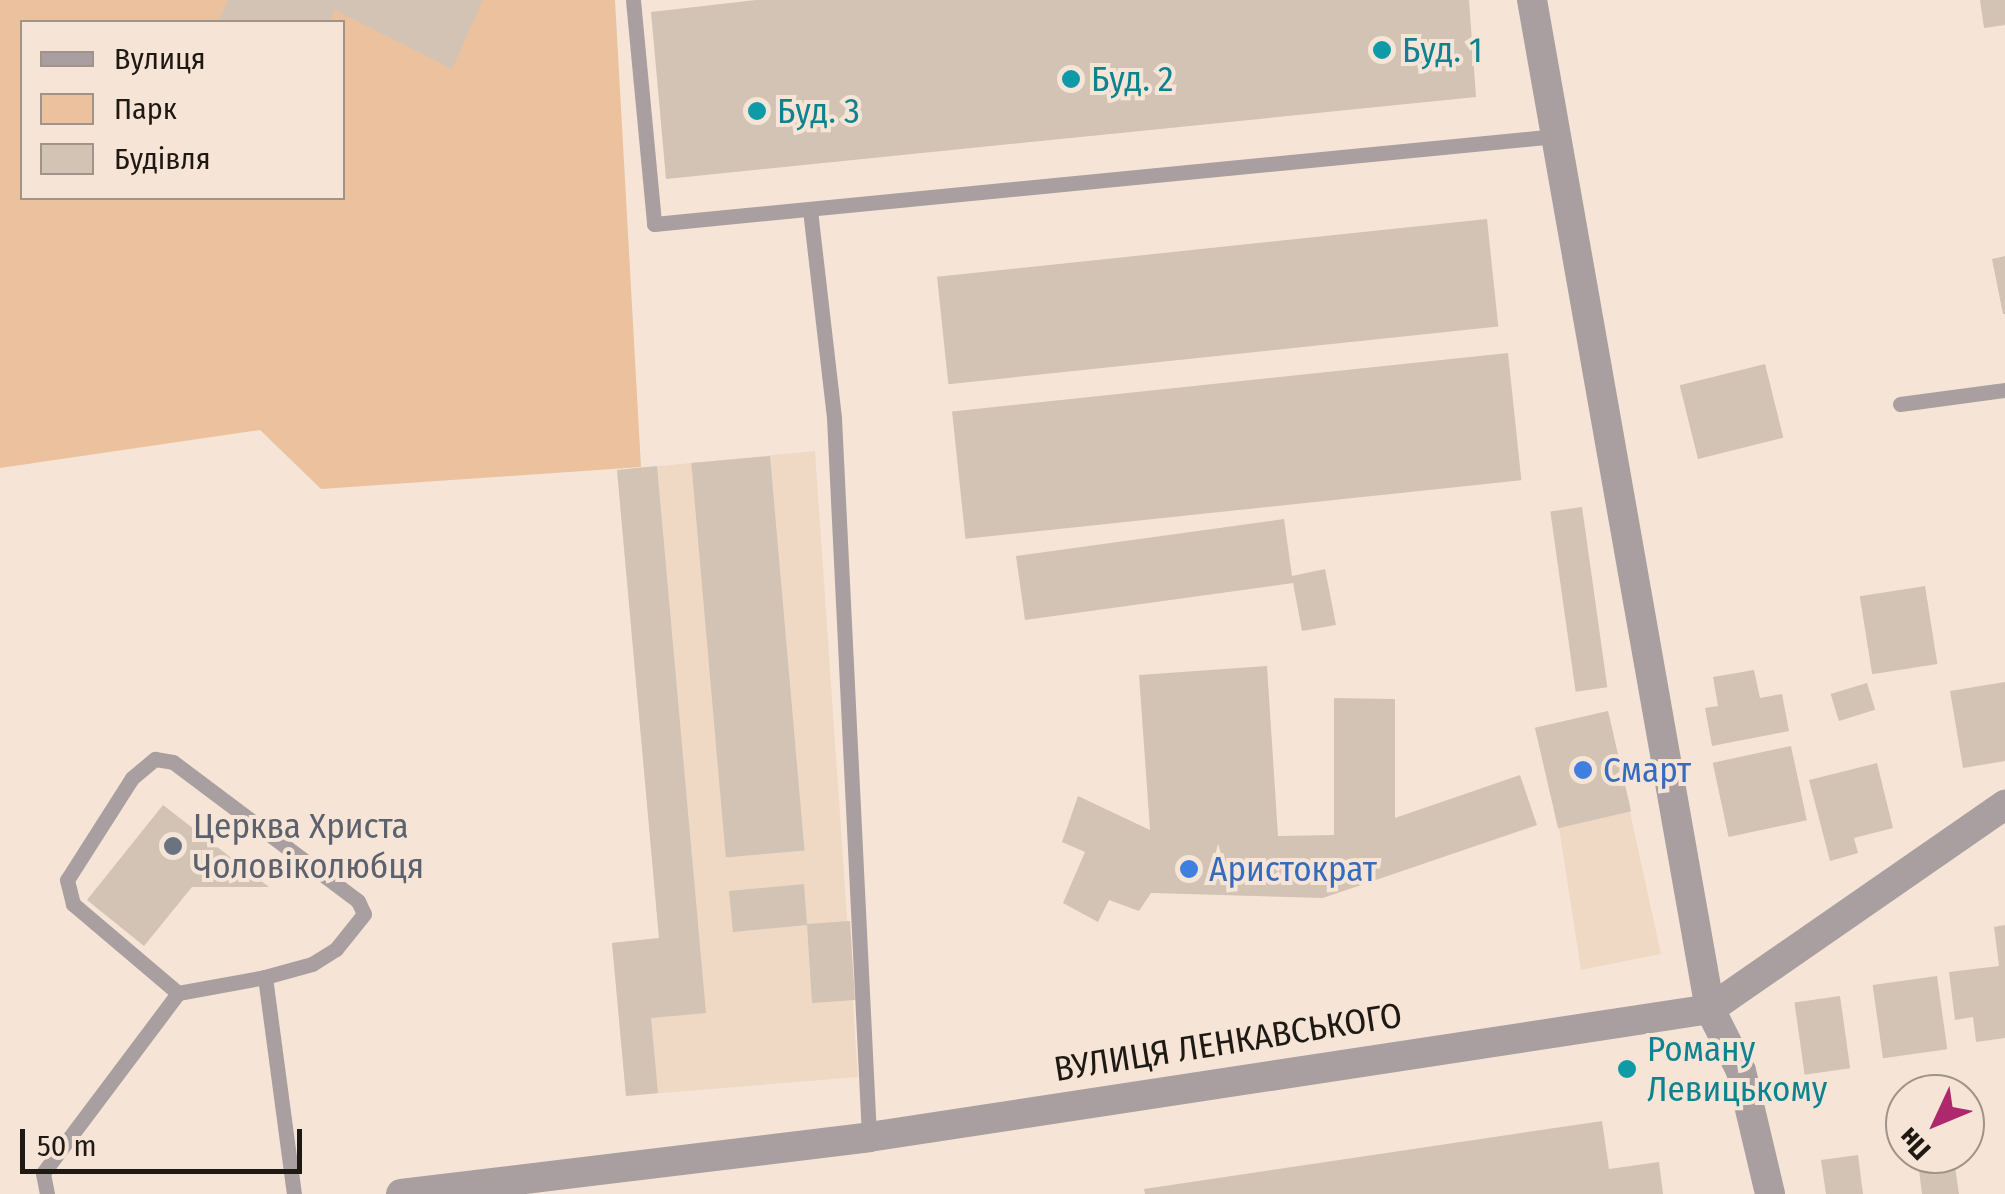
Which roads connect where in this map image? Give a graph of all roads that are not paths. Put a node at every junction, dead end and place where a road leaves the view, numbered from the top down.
1 (634, 0) edge
2 (1532, 0) edge
3 (1556, 136) junction
4 (810, 210) junction
5 (2005, 390) edge
6 (1900, 404) dead end
7 (2005, 805) edge
8 (265, 977) junction
9 (178, 993) junction
10 (1710, 1009) junction
11 (869, 1138) junction
12 (47, 1194) edge
13 (294, 1194) edge
14 (401, 1194) edge
15 (1770, 1194) edge

1 - 4 lane
2 - 3 street
3 - 4 lane
3 - 10 street
4 - 11 lane
5 - 6 lane
7 - 10 street, ВУЛИЦЯ ЛЕНКАВСЬКОГО
8 - 9 lane
8 - 9 lane
8 - 13 lane
9 - 12 lane
10 - 11 street, ВУЛИЦЯ ЛЕНКАВСЬКОГО
10 - 15 street
11 - 14 street, ВУЛИЦЯ ЛЕНКАВСЬКОГО

